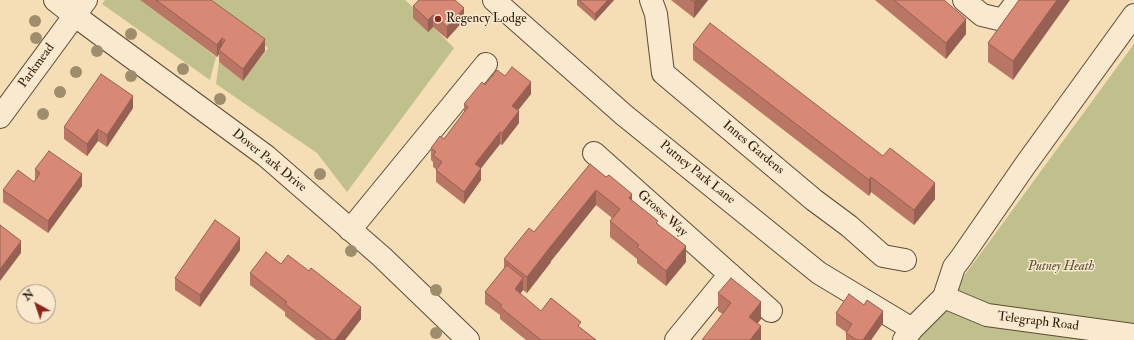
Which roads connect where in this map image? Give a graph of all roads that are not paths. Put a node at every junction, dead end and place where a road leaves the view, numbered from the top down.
1 (55, 0) edge
2 (494, 0) edge
3 (651, 0) edge
4 (964, 0) edge
5 (1018, 0) edge
6 (80, 8) edge
7 (1134, 15) edge
8 (486, 64) dead end
9 (0, 117) edge
10 (594, 153) dead end
11 (350, 230) junction
12 (905, 260) dead end
13 (730, 274) junction
14 (944, 297) junction
15 (771, 311) dead end
16 (908, 335) edge
17 (1134, 335) edge
18 (468, 340) edge
19 (676, 340) edge

1 - 6 street, Dover Park Drive
2 - 16 street, Putney Park Lane
3 - 12 street, Innes Gardens
4 - 5 street
6 - 9 street, Parkmead
6 - 11 street, Dover Park Drive
7 - 14 street
8 - 11 street
10 - 13 street, Grosse Way
11 - 18 street, Dover Park Drive
13 - 15 street, Grosse Way
13 - 19 street
14 - 16 street
14 - 17 street, Telegraph Road

